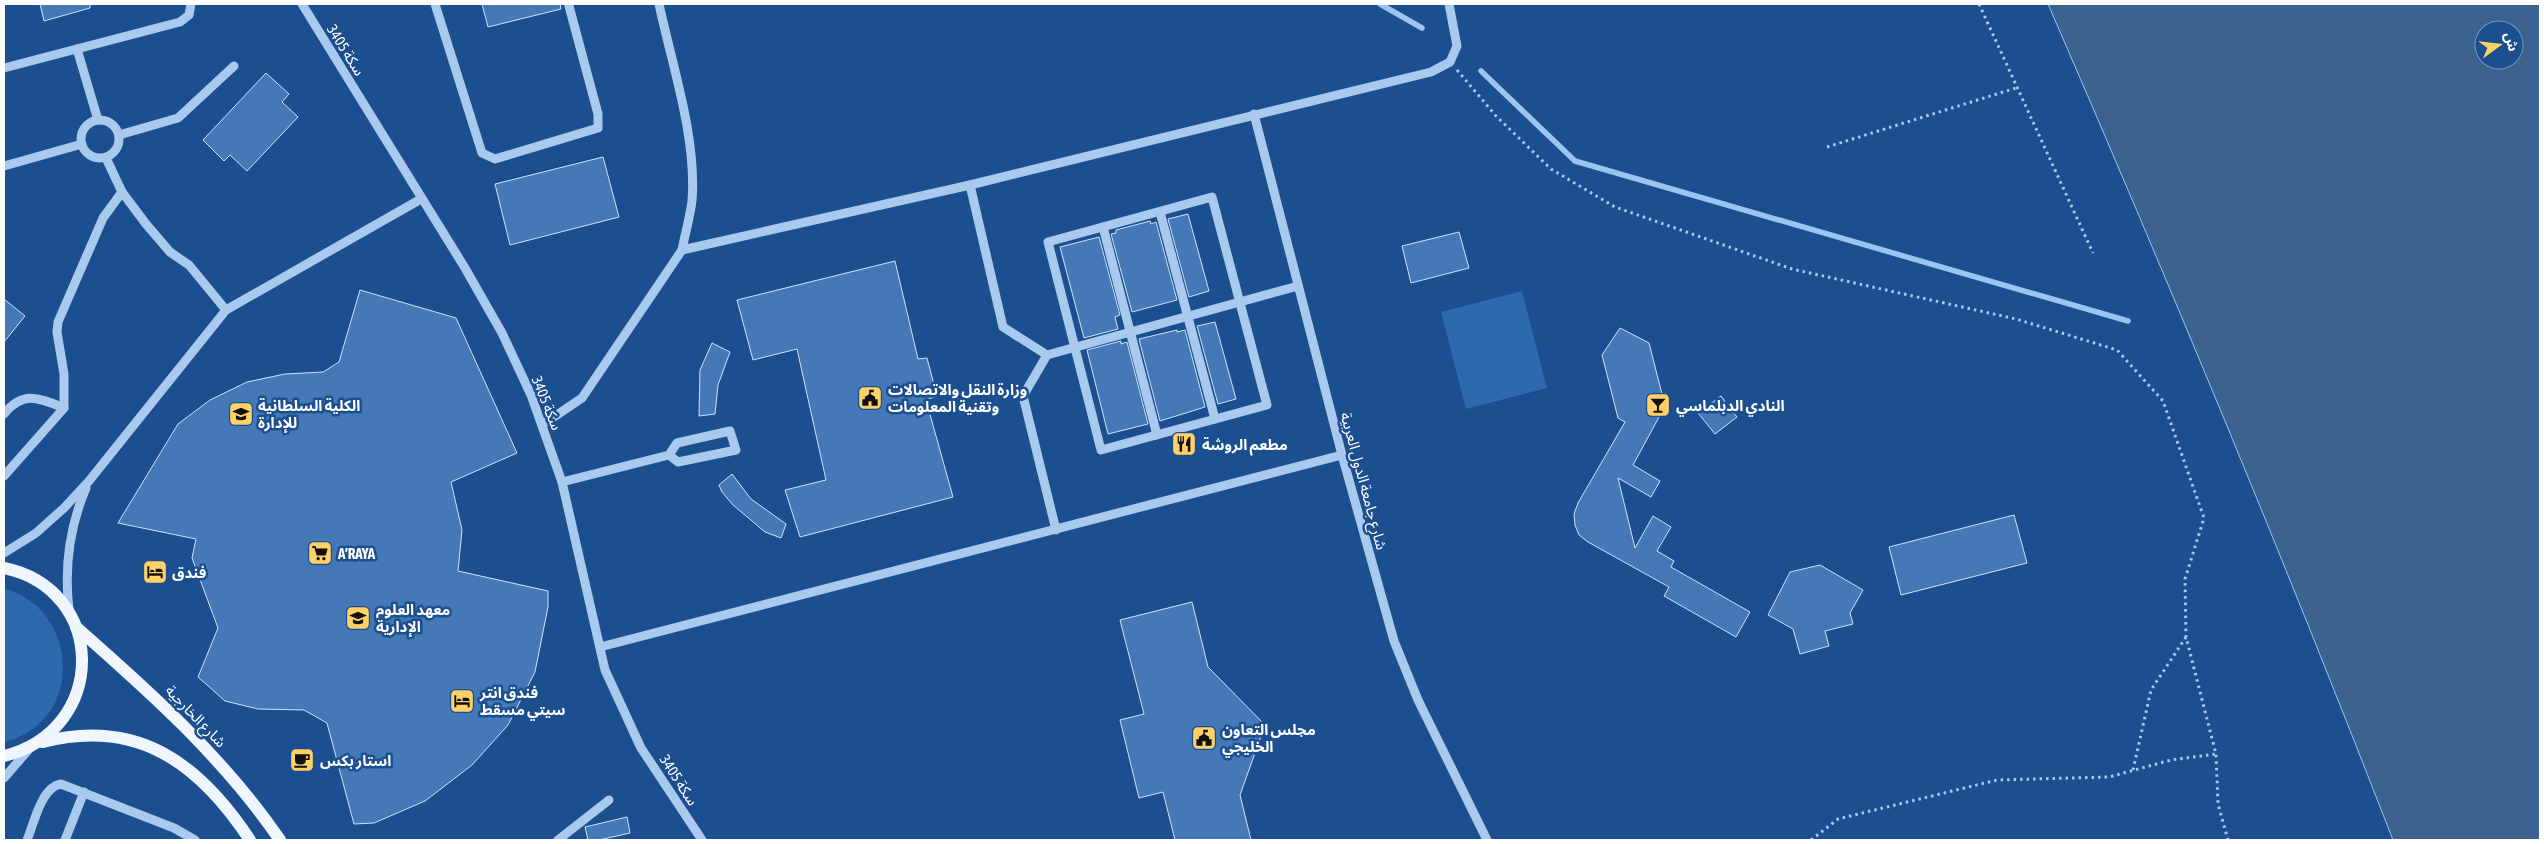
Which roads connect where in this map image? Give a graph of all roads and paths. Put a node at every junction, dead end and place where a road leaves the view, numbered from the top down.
1 (191, 4) edge
2 (302, 4) edge
3 (435, 4) edge
4 (658, 4) edge
5 (1449, 4) edge
6 (1979, 4) edge
7 (569, 6) dead end
8 (77, 49) junction
9 (1450, 62) junction
10 (234, 66) dead end
11 (4, 68) edge
12 (2016, 88) junction
13 (1254, 114) junction
14 (98, 120) junction
15 (119, 134) junction
16 (82, 144) junction
17 (1827, 147) dead end
18 (106, 158) junction
19 (4, 166) edge
20 (970, 185) junction
21 (122, 192) junction
22 (421, 199) junction
23 (1160, 212) junction
24 (1103, 227) junction
25 (682, 250) junction
26 (2093, 253) dead end
27 (1298, 286) junction
28 (1240, 302) junction
29 (226, 310) junction
30 (1188, 316) junction
31 (1130, 332) junction
32 (1075, 347) junction
33 (1047, 355) junction
34 (64, 408) junction
35 (4, 414) edge
36 (1214, 420) junction
37 (542, 424) junction
38 (1157, 435) junction
39 (669, 455) junction
40 (1342, 455) junction
41 (4, 476) edge
42 (89, 481) junction
43 (562, 482) junction
44 (1056, 530) junction
45 (4, 553) edge
46 (4, 568) edge
47 (73, 621) junction
48 (2186, 637) junction
49 (600, 647) junction
50 (35, 745) junction
51 (2216, 754) junction
52 (4, 756) edge
53 (2133, 770) junction
54 (4, 778) edge
55 (84, 792) junction
56 (609, 800) dead end
57 (27, 840) edge
58 (64, 840) edge
59 (194, 840) edge
60 (250, 840) edge
61 (280, 840) edge
62 (558, 840) edge
63 (702, 840) edge
64 (1487, 840) edge
65 (1810, 840) edge
66 (2228, 840) edge

1 - 8 street
2 - 22 street, سكة 3405
3 - 7 street
4 - 25 street
5 - 9 street
6 - 12 path
8 - 11 street
8 - 14 street
9 - 13 street
9 - 48 path
10 - 15 street
12 - 17 path
12 - 26 path
13 - 20 street
13 - 27 street, شارع جامعة الدول العربية
14 - 15 street
14 - 16 street
15 - 18 street
16 - 18 street
16 - 19 street
18 - 21 street
20 - 25 street
20 - 33 street
21 - 29 street
21 - 34 street
22 - 29 street
22 - 37 street, سكة 3405
23 - 24 street
23 - 28 street
23 - 30 street
24 - 31 street
24 - 32 street
25 - 37 street
27 - 28 street
27 - 40 street, شارع جامعة الدول العربية
28 - 30 street
28 - 36 street
29 - 42 street
30 - 31 street
30 - 36 street
31 - 32 street
31 - 38 street
32 - 33 street
32 - 38 street
33 - 44 street
34 - 35 street
34 - 41 street
36 - 38 street
37 - 43 street, سكة 3405
39 - 39 street
39 - 43 street
40 - 44 street
40 - 64 street, شارع جامعة الدول العربية
42 - 45 street
42 - 47 street
43 - 49 street, سكة 3405
44 - 49 street
46 - 47 main road, شارع الخارجية
47 - 50 main road
47 - 61 main road, شارع الخارجية
48 - 51 path
48 - 53 path
49 - 63 street, سكة 3405
50 - 52 main road
50 - 54 street
50 - 60 main road
51 - 53 path
51 - 66 path
53 - 65 path
55 - 57 street
55 - 58 street
55 - 59 street
56 - 62 street

